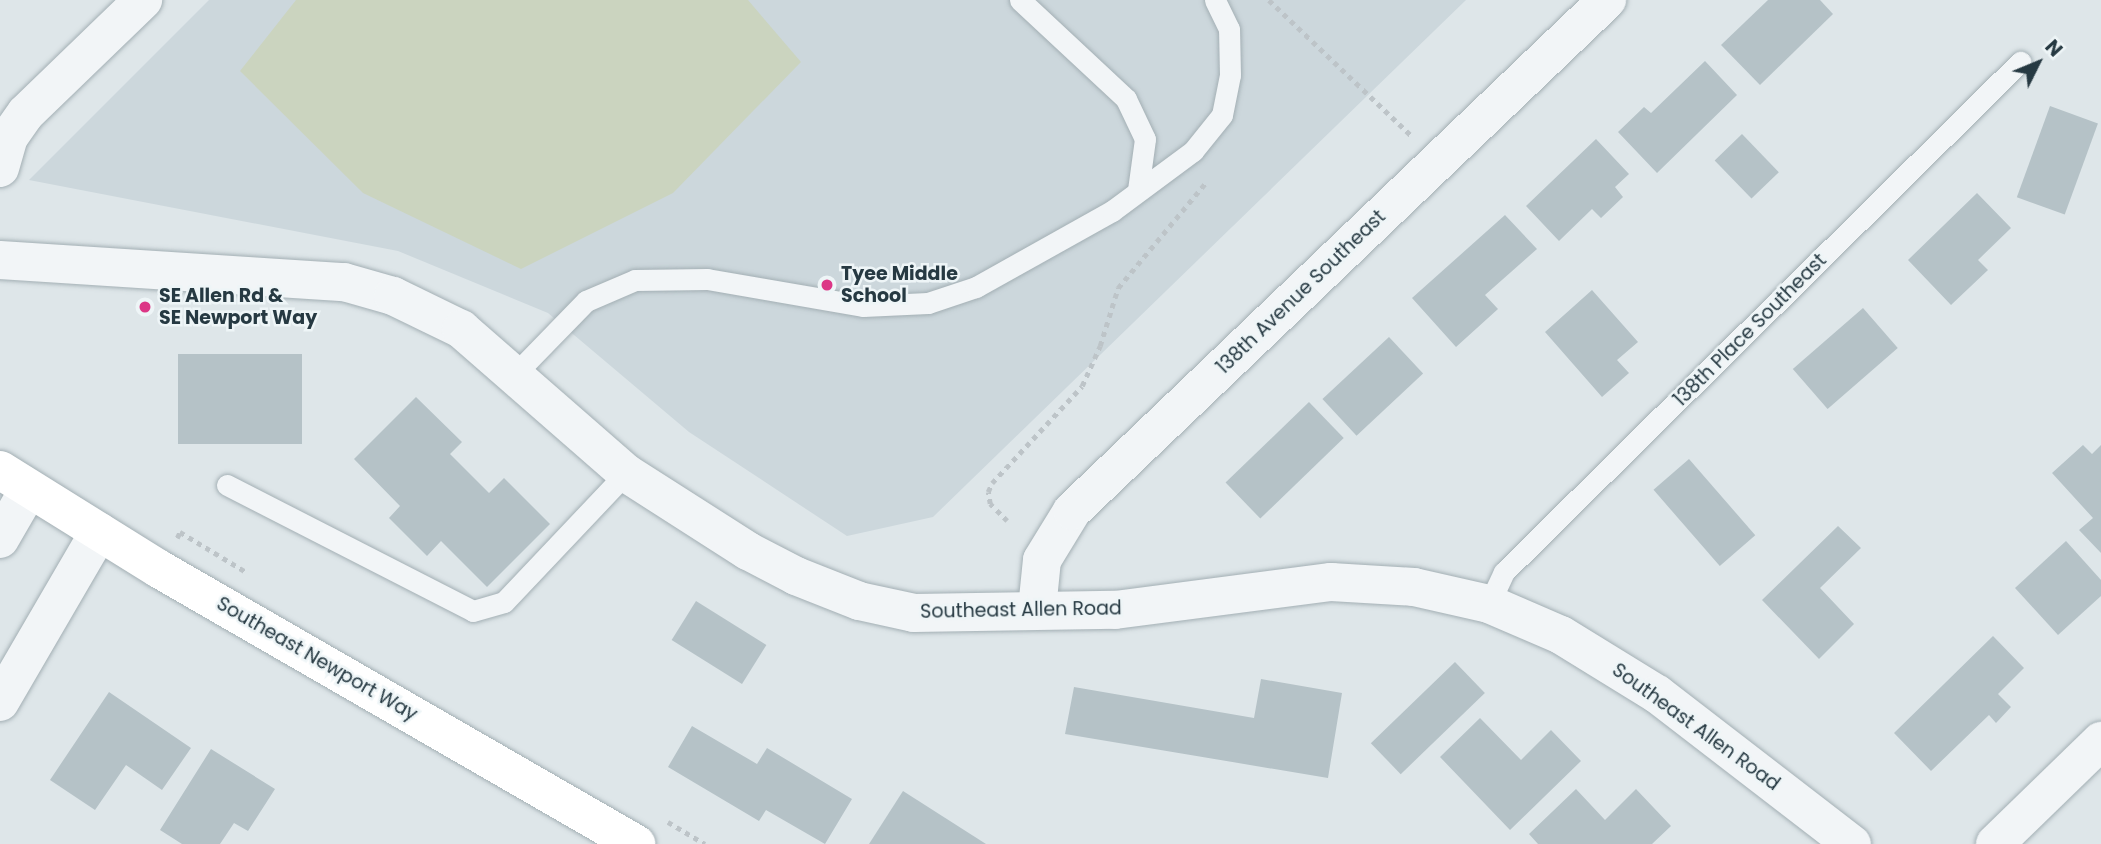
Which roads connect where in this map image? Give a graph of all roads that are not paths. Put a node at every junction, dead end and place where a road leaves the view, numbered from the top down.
1 (143, 0) edge
2 (1020, 0) edge
3 (1215, 0) edge
4 (1607, 0) edge
5 (2020, 62) dead end
6 (0, 168) edge
7 (1138, 190) junction
8 (0, 260) edge
9 (515, 374) junction
10 (626, 473) junction
11 (15, 480) edge
12 (228, 485) dead end
13 (99, 532) junction
14 (0, 539) edge
15 (1489, 604) junction
16 (1037, 609) junction
17 (0, 702) edge
18 (2101, 741) edge
19 (636, 844) edge
20 (1852, 844) edge
21 (1995, 844) edge

1 - 6 street
2 - 7 lane
3 - 7 lane
4 - 16 street, 138th Avenue Southeast
5 - 15 lane, 138th Place Southeast
7 - 9 lane
8 - 9 street, Southeast Allen Road
9 - 10 street, Southeast Allen Road
10 - 12 lane
10 - 16 street, Southeast Allen Road
11 - 13 main road, Southeast Newport Way
11 - 14 street
13 - 17 street
13 - 19 main road, Southeast Newport Way
15 - 16 street, Southeast Allen Road
15 - 20 street, Southeast Allen Road
18 - 21 street

